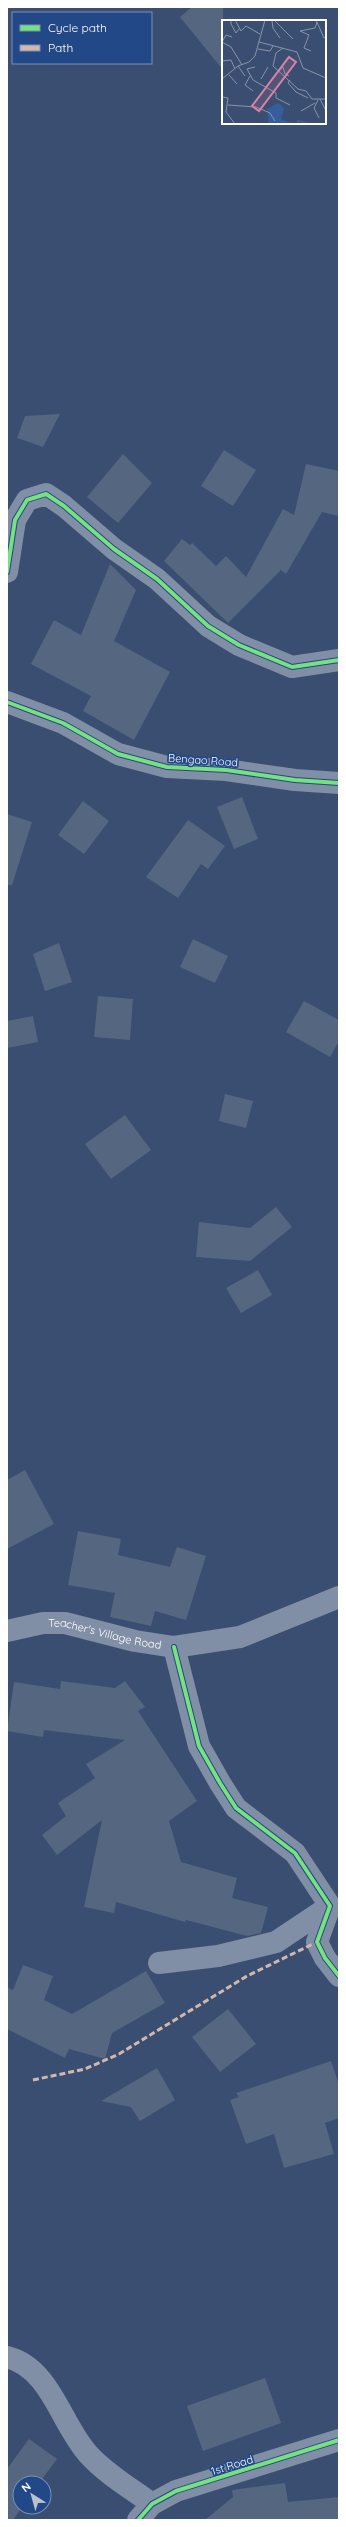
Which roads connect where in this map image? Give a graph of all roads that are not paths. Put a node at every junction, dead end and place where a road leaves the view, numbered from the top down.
1 (7, 572) edge
2 (339, 660) edge
3 (7, 702) edge
4 (339, 783) edge
5 (339, 1597) edge
6 (7, 1631) edge
7 (174, 1647) junction
8 (330, 1906) junction
9 (159, 1963) dead end
10 (339, 1976) edge
11 (7, 2357) edge
12 (339, 2440) edge
13 (145, 2512) edge

1 - 2 street
3 - 4 street, Bengao Road
5 - 7 street, Teacher's Village Road
6 - 7 street, Teacher's Village Road
7 - 8 street
8 - 9 street
8 - 10 street
11 - 13 street
12 - 13 street, 1st Road

